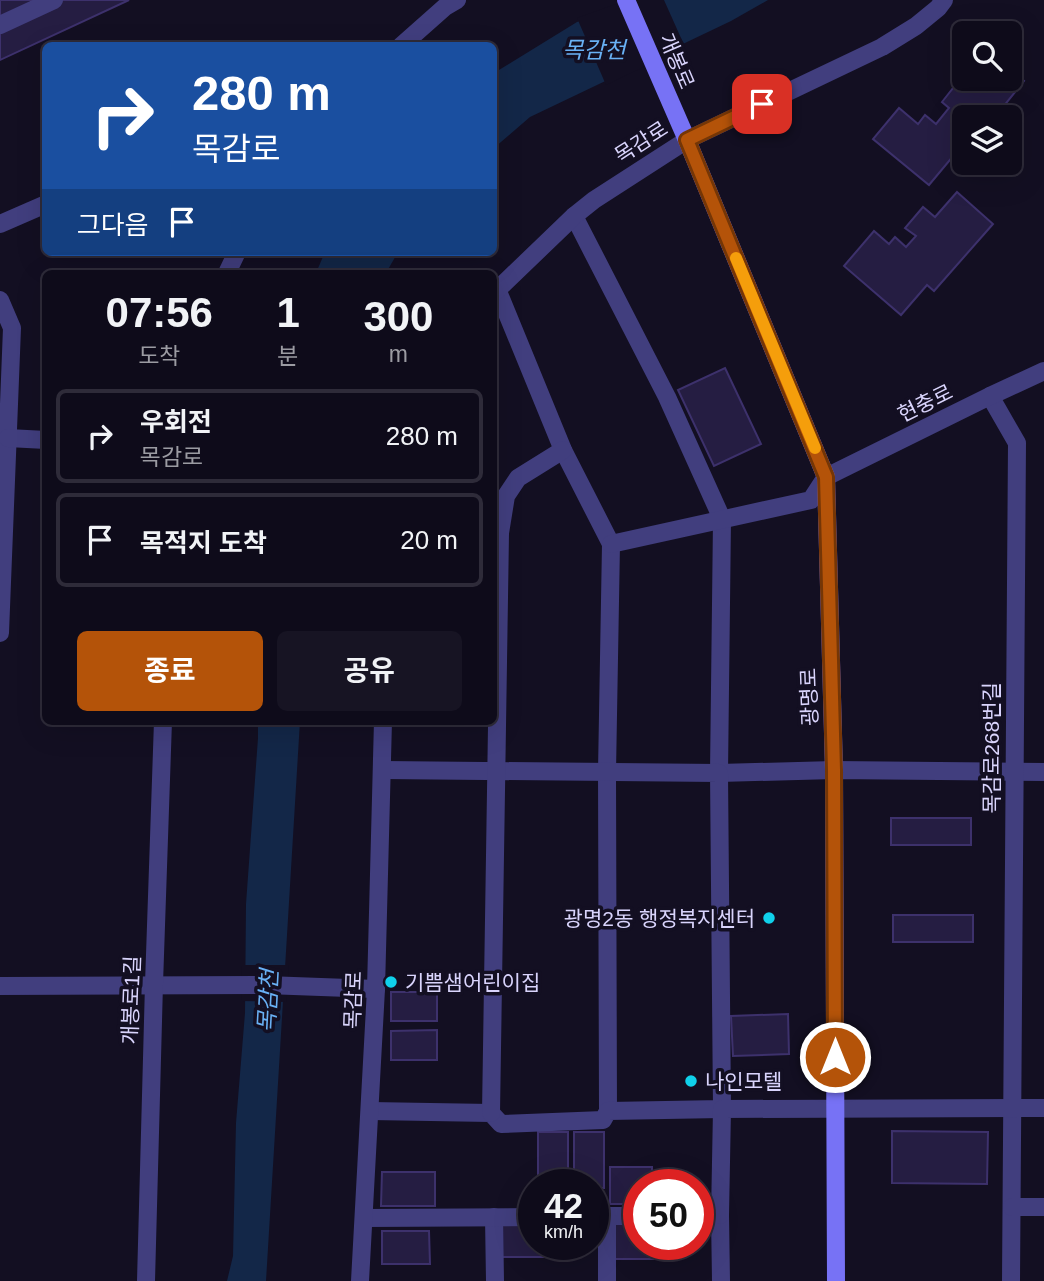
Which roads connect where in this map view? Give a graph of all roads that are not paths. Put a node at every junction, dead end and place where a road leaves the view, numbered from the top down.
1 (54, 0) edge
2 (457, 0) edge
3 (626, 0) edge
4 (944, 0) edge
5 (0, 25) edge
6 (406, 42) edge
7 (687, 140) junction
8 (42, 206) edge
9 (574, 216) junction
10 (0, 224) edge
11 (497, 289) edge
12 (497, 296) edge
13 (0, 300) edge
14 (1044, 371) edge
15 (990, 396) junction
16 (8, 438) junction
17 (42, 440) edge
18 (563, 450) junction
19 (826, 477) junction
20 (722, 519) junction
21 (611, 544) junction
22 (0, 633) edge
23 (497, 712) edge
24 (163, 725) edge
25 (383, 725) edge
26 (497, 725) edge
27 (383, 770) junction
28 (834, 770) junction
29 (496, 771) junction
30 (607, 772) junction
31 (1013, 772) junction
32 (1044, 772) edge
33 (719, 773) junction
34 (154, 984) junction
35 (0, 986) edge
36 (376, 989) junction
37 (1044, 1108) edge
38 (722, 1109) junction
39 (835, 1109) junction
40 (1013, 1109) junction
41 (370, 1111) junction
42 (608, 1111) junction
43 (491, 1113) junction
44 (1012, 1207) junction
45 (1044, 1207) edge
46 (714, 1215) edge
47 (720, 1215) junction
48 (494, 1217) junction
49 (518, 1217) edge
50 (365, 1218) junction
51 (605, 1260) edge
52 (146, 1281) edge
53 (360, 1281) edge
54 (495, 1281) edge
55 (607, 1281) edge
56 (721, 1281) edge
57 (836, 1281) edge
58 (1011, 1281) edge

1 - 5 street
2 - 6 street
3 - 7 main road, 개봉로
4 - 7 street, 목감로
7 - 9 street, 목감로
7 - 19 main road, 광명로
8 - 10 street
9 - 11 street, 목감로
9 - 20 street
12 - 18 street
13 - 16 street
14 - 15 street, 현충로
15 - 19 street, 현충로
15 - 31 street, 목감로268번길
16 - 17 street
16 - 22 street
18 - 21 street
18 - 23 street
19 - 20 street
19 - 28 main road, 광명로
20 - 21 street
20 - 33 street
21 - 30 street
24 - 34 street, 개봉로1길
25 - 27 street, 목감로
26 - 29 street
27 - 29 street
27 - 36 street, 목감로
28 - 31 street
28 - 33 street
28 - 39 main road, 광명로
29 - 30 street
29 - 43 street
30 - 33 street
30 - 42 street
31 - 32 street
31 - 40 street, 목감로268번길
33 - 38 street
34 - 35 street
34 - 36 street
34 - 52 street, 개봉로1길
36 - 41 street, 목감로
37 - 40 street
38 - 39 street
38 - 42 street
38 - 47 street
39 - 40 street
39 - 57 main road, 광명로
40 - 44 street, 목감로268번길
41 - 43 street
41 - 50 street, 목감로
42 - 43 street
44 - 45 street
44 - 58 street, 목감로268번길
46 - 47 street
47 - 56 street
48 - 49 street
48 - 50 street
48 - 54 street
50 - 53 street, 목감로
51 - 55 street

